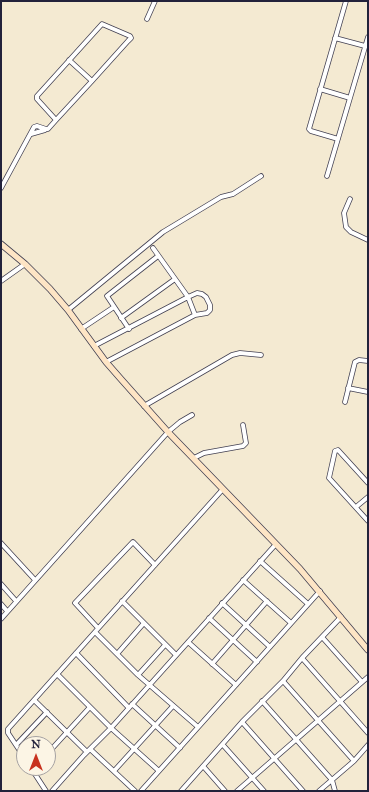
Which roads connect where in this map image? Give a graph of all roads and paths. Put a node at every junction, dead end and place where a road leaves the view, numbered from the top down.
1 (155, 1) edge
2 (346, 1) edge
3 (147, 19) dead end
4 (368, 37) edge
5 (335, 38) junction
6 (365, 46) junction
7 (69, 60) junction
8 (92, 81) junction
9 (320, 89) junction
10 (350, 98) junction
11 (56, 120) junction
12 (338, 139) junction
13 (261, 176) dead end
14 (327, 176) dead end
15 (1, 188) edge
16 (350, 199) dead end
17 (368, 240) edge
18 (1, 244) edge
19 (153, 248) dead end
20 (158, 256) junction
21 (25, 264) junction
22 (175, 279) junction
23 (1, 281) edge
24 (188, 297) junction
25 (114, 307) junction
26 (68, 310) junction
27 (195, 315) junction
28 (121, 318) junction
29 (82, 329) junction
30 (129, 329) junction
31 (94, 346) junction
32 (261, 355) dead end
33 (368, 361) edge
34 (106, 362) junction
35 (348, 388) junction
36 (368, 392) edge
37 (345, 402) dead end
38 (144, 406) junction
39 (192, 415) dead end
40 (243, 425) dead end
41 (168, 432) junction
42 (194, 458) junction
43 (368, 483) edge
44 (223, 489) junction
45 (368, 496) edge
46 (356, 507) junction
47 (368, 521) edge
48 (1, 543) edge
49 (276, 544) junction
50 (260, 562) junction
51 (155, 564) junction
52 (35, 580) junction
53 (243, 580) junction
54 (1, 584) edge
55 (320, 591) junction
56 (16, 601) junction
57 (122, 601) junction
58 (267, 601) junction
59 (222, 603) junction
60 (1, 604) edge
61 (308, 604) junction
62 (8, 611) junction
63 (341, 617) junction
64 (209, 618) junction
65 (1, 619) edge
66 (144, 623) junction
67 (291, 623) junction
68 (246, 625) junction
69 (97, 630) junction
70 (322, 637) junction
71 (233, 640) junction
72 (188, 642) junction
73 (165, 645) junction
74 (270, 647) junction
75 (368, 650) edge
76 (76, 653) junction
77 (117, 654) junction
78 (176, 655) junction
79 (302, 658) junction
80 (257, 662) junction
81 (212, 664) junction
82 (57, 674) junction
83 (138, 675) junction
84 (368, 677) edge
85 (283, 681) junction
86 (362, 682) junction
87 (148, 685) junction
88 (236, 685) junction
89 (34, 700) junction
90 (262, 701) junction
91 (340, 701) junction
92 (130, 706) junction
93 (173, 706) junction
94 (90, 707) junction
95 (47, 712) junction
96 (318, 720) junction
97 (242, 722) junction
98 (155, 725) junction
99 (198, 727) junction
100 (111, 728) junction
101 (66, 733) junction
102 (368, 733) edge
103 (24, 736) edge
104 (296, 739) junction
105 (56, 744) edge
106 (16, 745) edge
107 (223, 745) junction
108 (368, 745) edge
109 (180, 748) junction
110 (134, 749) junction
111 (88, 751) junction
112 (362, 752) junction
113 (368, 753) edge
114 (274, 758) junction
115 (354, 761) junction
116 (203, 766) junction
117 (114, 771) junction
118 (159, 771) junction
119 (37, 776) edge
120 (252, 778) junction
121 (332, 780) junction
122 (183, 790) edge
123 (46, 791) edge
124 (52, 791) edge
125 (135, 791) edge
126 (141, 791) edge
127 (225, 791) edge
128 (236, 791) edge
129 (264, 791) edge
130 (303, 791) edge
131 (319, 791) edge
132 (334, 791) edge

1 - 3 street
2 - 5 street
4 - 6 street
5 - 6 street
5 - 9 street
6 - 10 street
7 - 8 street
7 - 8 street
7 - 11 street
8 - 11 street
9 - 10 street
9 - 12 street
10 - 12 street
11 - 15 street
12 - 14 street
13 - 26 street
16 - 17 street
18 - 21 main road
19 - 20 street
20 - 22 street
20 - 25 street
21 - 23 street
21 - 26 main road
22 - 24 street
22 - 28 street
24 - 27 street
24 - 27 street
24 - 30 street
25 - 28 street
25 - 29 street
26 - 29 main road
27 - 34 street
28 - 30 street
29 - 31 main road
30 - 31 street
31 - 34 main road
32 - 38 street
33 - 35 street
34 - 38 main road
35 - 36 street
35 - 37 street
38 - 41 main road
39 - 41 street
40 - 42 street
41 - 42 main road
41 - 52 street
42 - 44 main road
43 - 46 street
44 - 49 main road
44 - 51 street
45 - 46 street
46 - 47 street
48 - 52 street
49 - 50 street
49 - 55 main road
50 - 53 street
50 - 61 street
51 - 57 street
51 - 69 street
52 - 56 street
53 - 58 street
53 - 59 street
54 - 56 street
55 - 61 street
55 - 63 main road
56 - 62 street
57 - 66 street
57 - 69 street
58 - 67 street
58 - 68 street
59 - 64 street
59 - 68 street
60 - 62 street
61 - 67 street
62 - 65 street
63 - 70 street
63 - 75 main road
64 - 71 street
64 - 72 street
66 - 73 street
66 - 77 street
67 - 74 street
68 - 71 street
68 - 74 street
69 - 76 street
69 - 77 street
70 - 79 street
70 - 86 street
71 - 80 street
71 - 81 street
72 - 78 street
72 - 81 street
73 - 78 street
73 - 83 street
74 - 80 street
76 - 82 street
76 - 92 street
77 - 83 street
78 - 87 street
79 - 85 street
79 - 91 street
80 - 88 street
81 - 88 street
82 - 89 street
82 - 94 street
83 - 87 street
84 - 86 street
85 - 90 street
85 - 96 street
86 - 91 street
87 - 92 street
87 - 93 street
88 - 99 street
89 - 95 street
89 - 106 street
90 - 97 street
90 - 104 street
91 - 96 street
91 - 102 street
92 - 98 street
92 - 100 street
93 - 98 street
93 - 99 street
94 - 100 street
94 - 101 street
95 - 101 street
95 - 103 street
96 - 104 street
96 - 115 street
97 - 107 street
97 - 114 street
98 - 109 street
98 - 110 street
99 - 109 street
100 - 110 street
100 - 111 street
101 - 105 street
101 - 111 street
104 - 114 street
104 - 121 street
107 - 116 street
107 - 120 street
108 - 112 street
109 - 118 street
110 - 117 street
110 - 118 street
111 - 117 street
111 - 124 street
112 - 113 street
112 - 115 street
114 - 120 street
114 - 130 street
115 - 121 street
116 - 122 street
116 - 127 street
117 - 125 street
118 - 126 street
119 - 123 street
120 - 128 street
120 - 129 street
121 - 131 street
121 - 132 street

